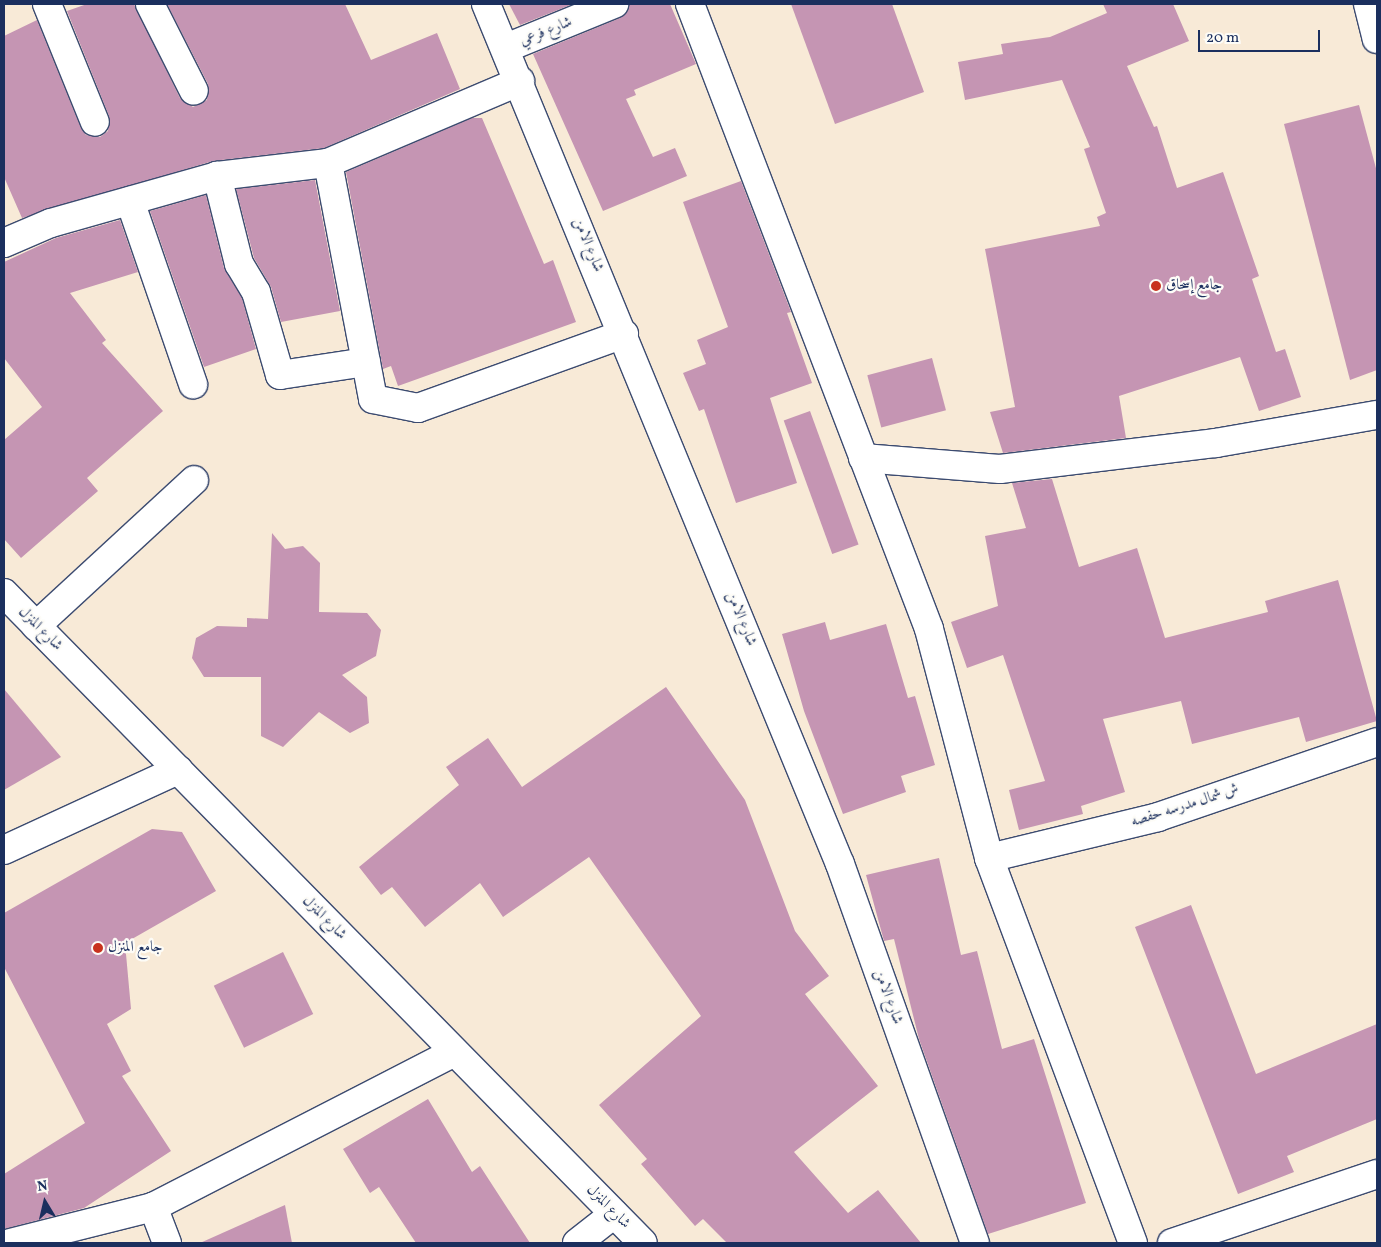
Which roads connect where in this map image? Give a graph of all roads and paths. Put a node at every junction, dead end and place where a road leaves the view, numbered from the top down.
1 (46, 4) edge
2 (150, 4) edge
3 (486, 4) edge
4 (614, 4) edge
5 (690, 4) edge
6 (1368, 4) edge
7 (1377, 39) edge
8 (506, 48) junction
9 (520, 81) junction
10 (194, 91) dead end
11 (95, 122) dead end
12 (328, 163) junction
13 (217, 176) junction
14 (130, 201) junction
15 (4, 243) edge
16 (624, 334) junction
17 (366, 362) junction
18 (193, 384) dead end
19 (1377, 415) edge
20 (863, 458) junction
21 (194, 480) dead end
22 (4, 593) edge
23 (36, 626) junction
24 (1377, 742) edge
25 (178, 770) junction
26 (4, 850) edge
27 (989, 858) junction
28 (455, 1052) junction
29 (1377, 1174) edge
30 (153, 1207) junction
31 (614, 1214) junction
32 (10, 1243) edge
33 (167, 1243) edge
34 (577, 1243) edge
35 (644, 1243) edge
36 (975, 1243) edge
37 (1133, 1243) edge
38 (1172, 1243) edge

1 - 11 street
2 - 10 street
3 - 8 street, شارع الامن
4 - 8 street, شارع فرعي
5 - 20 street
6 - 7 street
8 - 9 street, شارع الامن
9 - 12 street
9 - 16 street, شارع الامن
12 - 13 street
12 - 17 street
13 - 14 street
13 - 17 street
14 - 15 street
14 - 18 street
16 - 17 street
16 - 36 street, شارع الامن
19 - 20 street
20 - 27 street
21 - 23 street
22 - 23 street, شارع المنزل
23 - 25 street, شارع المنزل
24 - 27 street, ش شمال مدرسه حفصه
25 - 26 street
25 - 28 street, شارع المنزل
27 - 37 street
28 - 30 street
28 - 31 street, شارع المنزل
29 - 38 street
30 - 32 street
30 - 33 street
31 - 34 street
31 - 35 street, شارع المنزل

